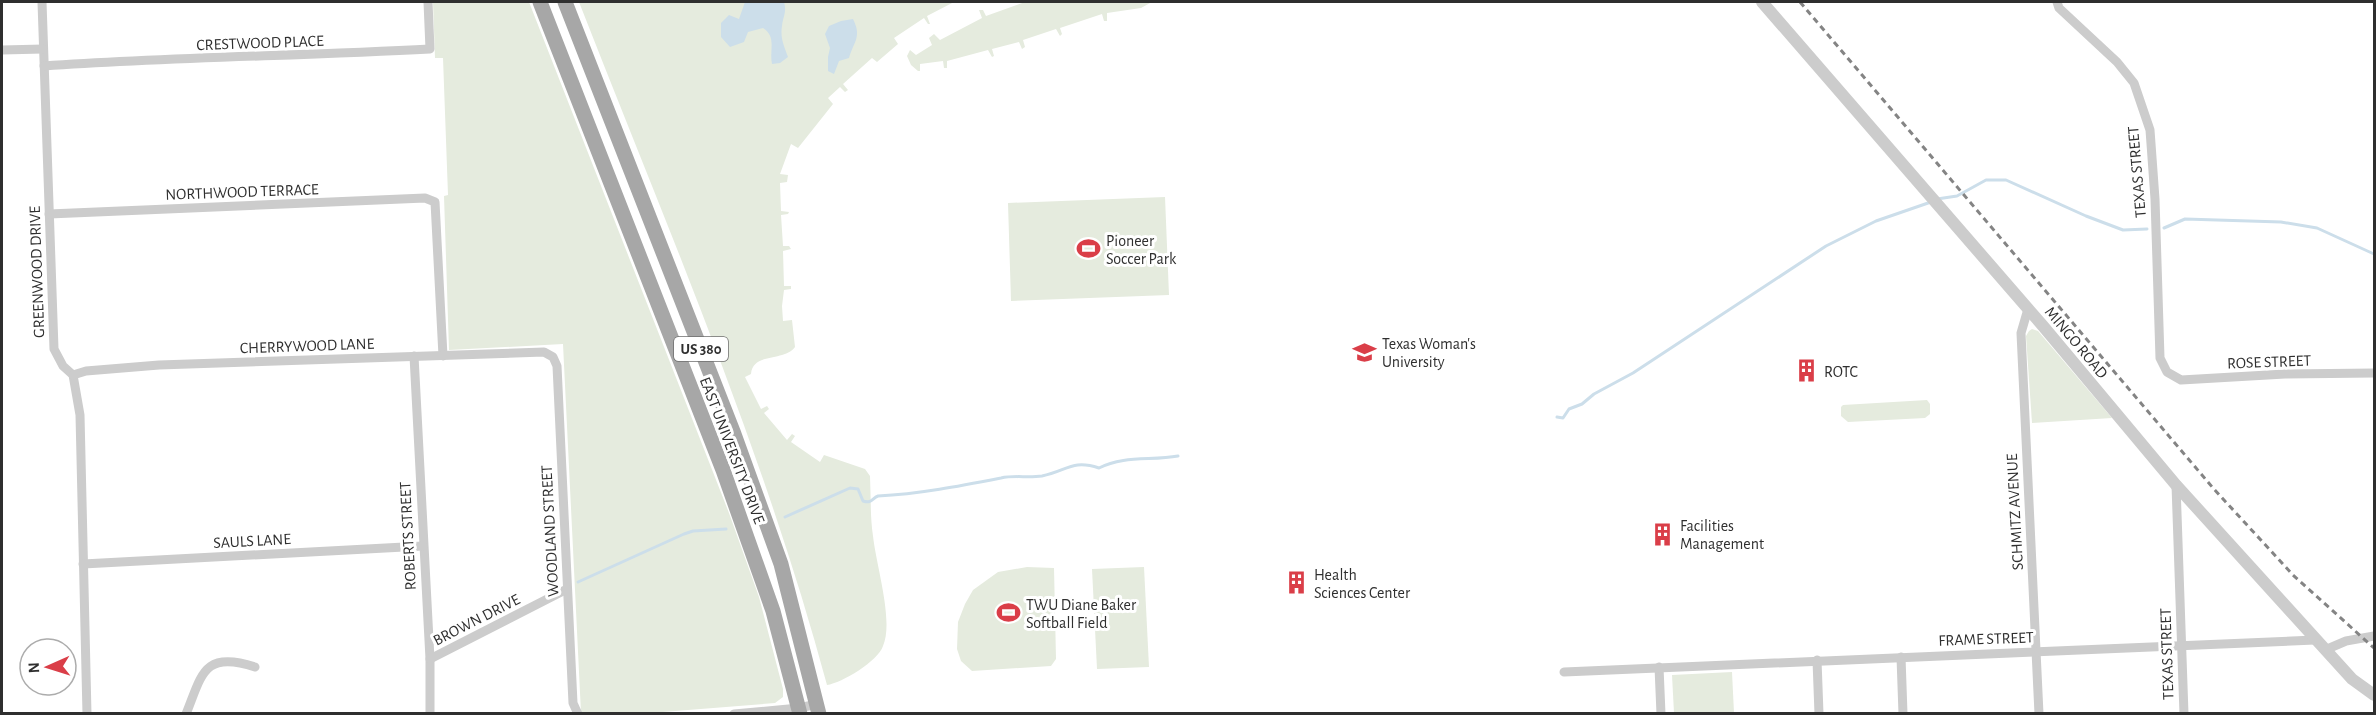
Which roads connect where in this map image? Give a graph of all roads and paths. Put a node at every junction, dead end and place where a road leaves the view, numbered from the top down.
1 (42, 2) edge
2 (428, 2) edge
3 (540, 2) edge
4 (565, 2) edge
5 (1762, 2) edge
6 (2057, 2) edge
7 (43, 49) junction
8 (2, 50) edge
9 (44, 66) junction
10 (49, 214) junction
11 (2028, 309) junction
12 (544, 352) joint
13 (414, 356) junction
14 (443, 356) junction
15 (2167, 372) joint
16 (2374, 373) edge
17 (73, 375) junction
18 (2176, 485) junction
19 (423, 546) junction
20 (83, 564) junction
21 (567, 589) junction
22 (2374, 636) edge
23 (2315, 640) junction
24 (2181, 645) junction
25 (2325, 650) junction
26 (2036, 651) junction
27 (1902, 657) junction
28 (430, 659) junction
29 (1817, 660) junction
30 (255, 667) dead end
31 (1659, 667) junction
32 (1564, 672) dead end
33 (2374, 695) edge
34 (818, 709) edge
35 (799, 711) edge
36 (87, 714) edge
37 (186, 714) edge
38 (430, 714) edge
39 (578, 714) edge
40 (734, 714) edge
41 (1661, 714) edge
42 (1819, 714) edge
43 (1903, 714) edge
44 (2039, 714) edge
45 (2184, 714) edge

1 - 7 street, GREENWOOD DRIVE
2 - 9 street, CRESTWOOD PLACE
3 - 35 main road, EAST UNIVERSITY DRIVE / US 380
4 - 34 main road, EAST UNIVERSITY DRIVE / US 380
5 - 11 street, MINGO ROAD
6 - 15 street, TEXAS STREET
7 - 8 street
7 - 9 street, GREENWOOD DRIVE
9 - 10 street, GREENWOOD DRIVE
10 - 14 street, NORTHWOOD TERRACE
10 - 17 street, GREENWOOD DRIVE
11 - 18 street, MINGO ROAD
11 - 26 street, SCHMITZ AVENUE
12 - 14 street, CHERRYWOOD LANE
12 - 21 street, WOODLAND STREET
13 - 14 street, CHERRYWOOD LANE
13 - 17 street, CHERRYWOOD LANE
13 - 19 street, ROBERTS STREET
15 - 16 street, ROSE STREET
17 - 20 street, GREENWOOD DRIVE
18 - 23 street, MINGO ROAD
18 - 24 street, TEXAS STREET
19 - 20 street, SAULS LANE
19 - 28 street, ROBERTS STREET
20 - 36 street, GREENWOOD DRIVE
21 - 28 street, BROWN DRIVE
21 - 39 street, WOODLAND STREET
22 - 25 street
23 - 24 street, FRAME STREET
23 - 25 street, MINGO ROAD
24 - 26 street, FRAME STREET
24 - 45 street, TEXAS STREET
25 - 33 street, MINGO ROAD
26 - 27 street, FRAME STREET
26 - 44 street, SCHMITZ AVENUE
27 - 29 street, FRAME STREET
27 - 43 street
28 - 38 street, ROBERTS STREET
29 - 31 street, FRAME STREET
29 - 42 street
30 - 37 street
31 - 32 street, FRAME STREET
31 - 41 street
34 - 35 street
35 - 40 street

